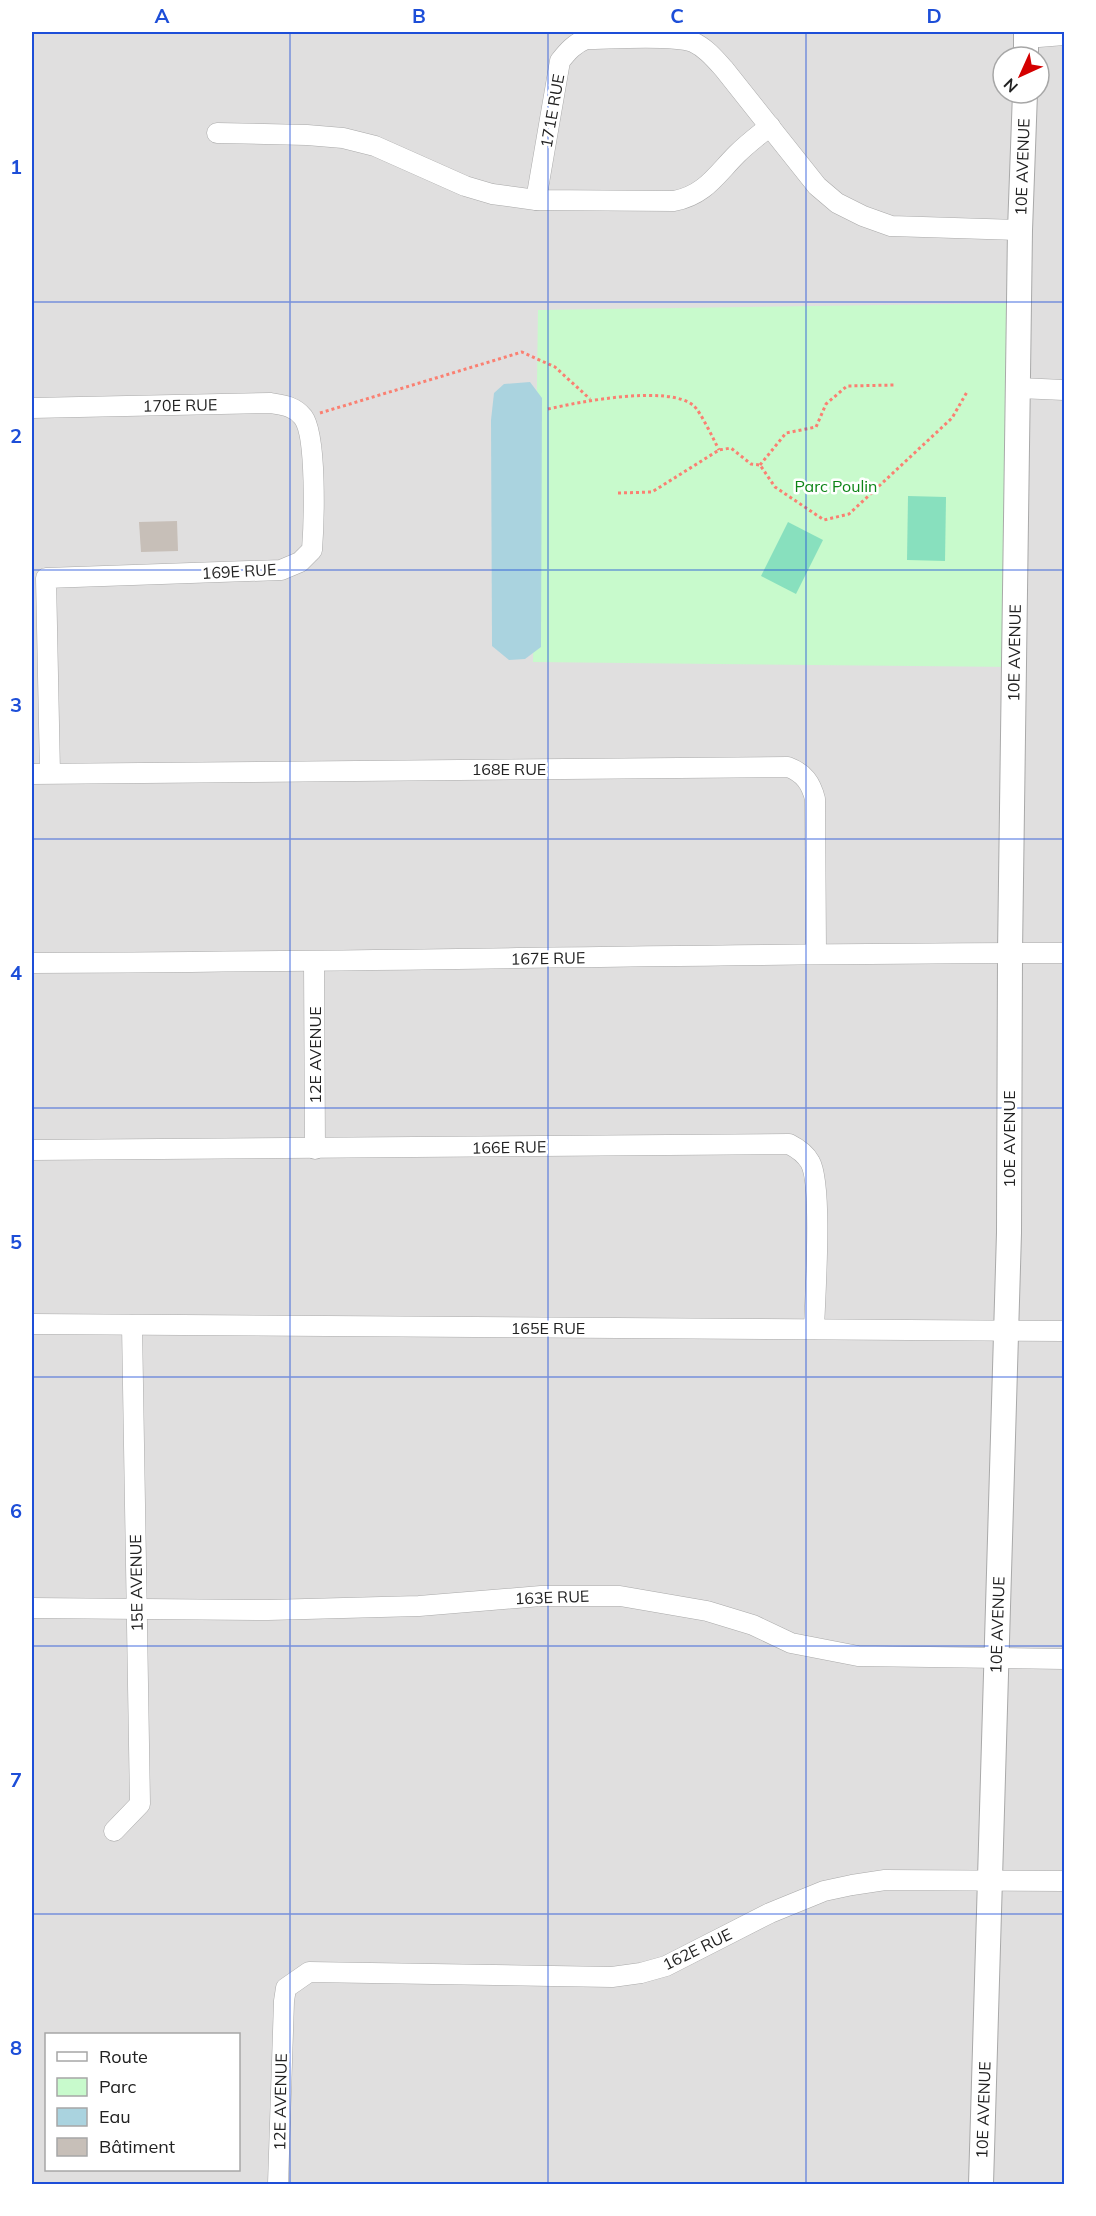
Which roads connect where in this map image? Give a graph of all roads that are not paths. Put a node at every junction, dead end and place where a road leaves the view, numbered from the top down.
1 (1065, 35) edge
2 (1026, 42) edge
3 (1025, 105) edge
4 (770, 126) junction
5 (216, 133) dead end
6 (536, 200) junction
7 (1020, 230) junction
8 (1018, 388) junction
9 (1065, 390) edge
10 (32, 408) edge
11 (311, 436) joint
12 (39, 578) edge
13 (41, 773) edge
14 (816, 953) junction
15 (1010, 953) junction
16 (1065, 953) edge
17 (314, 962) junction
18 (32, 963) edge
19 (315, 1149) junction
20 (32, 1150) edge
21 (32, 1324) edge
22 (132, 1325) junction
23 (814, 1329) junction
24 (1005, 1331) junction
25 (1065, 1331) edge
26 (32, 1608) edge
27 (136, 1608) junction
28 (996, 1657) junction
29 (1065, 1659) edge
30 (114, 1831) dead end
31 (990, 1881) junction
32 (1065, 1881) edge
33 (282, 2019) joint
34 (278, 2184) edge
35 (981, 2184) edge

1 - 2 street
3 - 7 street, 10E AVENUE
4 - 6 street
4 - 6 street, 171E RUE
4 - 7 street, 171E RUE
5 - 6 street
7 - 8 street, 10E AVENUE
8 - 9 street
8 - 15 street, 10E AVENUE
10 - 11 street, 170E RUE
11 - 12 street, 169E RUE
12 - 13 street, 169E RUE
13 - 14 street, 168E RUE
14 - 15 street, 167E RUE
14 - 17 street, 167E RUE
15 - 16 street, 167E RUE
15 - 24 street, 10E AVENUE
17 - 18 street, 167E RUE
17 - 19 street, 12E AVENUE
19 - 20 street, 166E RUE
19 - 23 street, 166E RUE
21 - 22 street, 165E RUE
22 - 23 street, 165E RUE
22 - 27 street, 15E AVENUE
23 - 24 street, 165E RUE
24 - 25 street, 165E RUE
24 - 28 street, 10E AVENUE
26 - 27 street, 163E RUE
27 - 28 street, 163E RUE
27 - 30 street, 15E AVENUE
28 - 29 street, 163E RUE
28 - 31 street, 10E AVENUE
31 - 32 street, 162E RUE
31 - 33 street, 162E RUE
31 - 35 street, 10E AVENUE
33 - 34 street, 12E AVENUE

